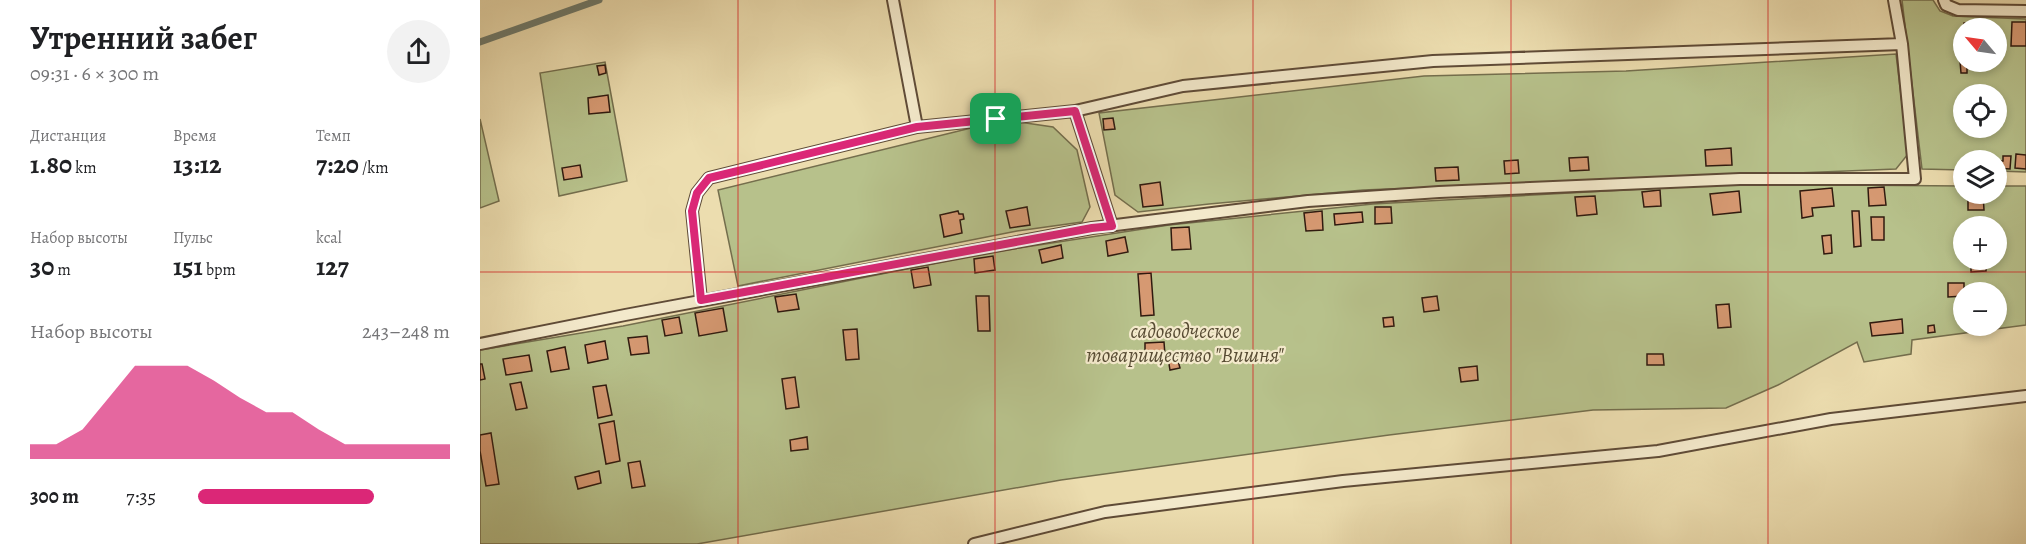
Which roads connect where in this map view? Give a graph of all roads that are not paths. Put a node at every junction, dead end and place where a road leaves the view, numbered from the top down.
1 (892, 0) edge
2 (1894, 0) edge
3 (1944, 0) edge
4 (2026, 11) edge
5 (1902, 44) junction
6 (1075, 111) junction
7 (917, 127) junction
8 (1112, 226) junction
9 (701, 300) junction
10 (480, 344) edge
11 (2026, 396) edge
12 (974, 544) edge

1 - 7 lane
2 - 5 lane
3 - 4 lane
5 - 6 lane
5 - 8 lane
6 - 7 lane
6 - 8 lane
7 - 9 lane
8 - 9 lane
9 - 10 lane
11 - 12 lane

